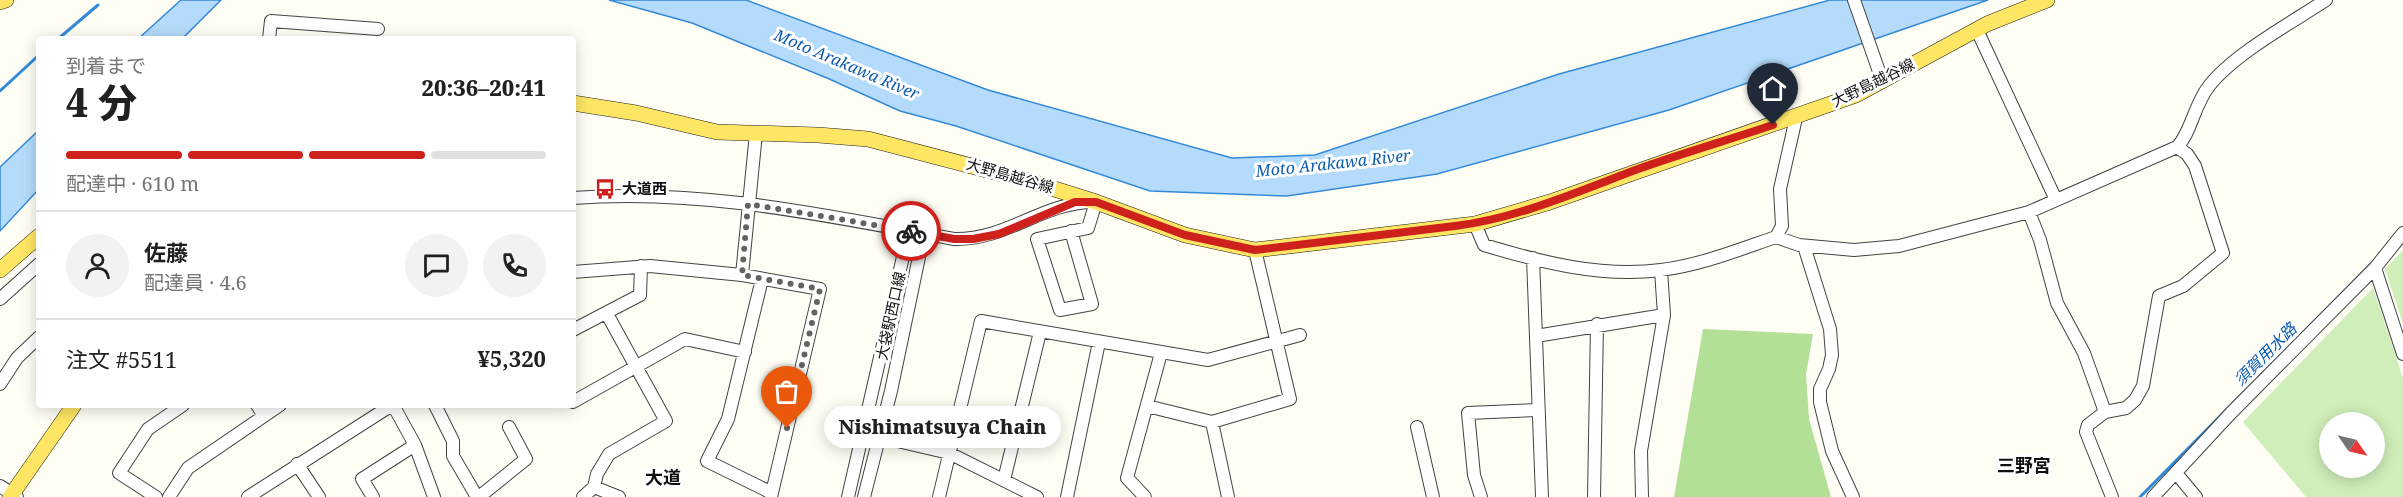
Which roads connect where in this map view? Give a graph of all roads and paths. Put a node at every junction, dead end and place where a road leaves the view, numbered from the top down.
1 (6, 0) edge
2 (1854, 0) edge
3 (2047, 0) edge
4 (2326, 0) edge
5 (0, 2) edge
6 (378, 29) dead end
7 (1977, 30) junction
8 (269, 36) edge
9 (1882, 80) junction
10 (576, 103) edge
11 (1796, 118) junction
12 (756, 133) junction
13 (2177, 147) junction
14 (576, 198) edge
15 (2056, 200) junction
16 (1096, 202) junction
17 (748, 204) junction
18 (2029, 212) junction
19 (1475, 224) junction
20 (1071, 231) junction
21 (918, 232) junction
22 (2403, 233) edge
23 (1776, 237) junction
24 (36, 240) edge
25 (1804, 246) junction
26 (1255, 250) junction
27 (1533, 258) junction
28 (641, 266) junction
29 (36, 267) edge
30 (2375, 268) junction
31 (0, 270) edge
32 (1661, 270) junction
33 (576, 272) edge
34 (742, 275) junction
35 (762, 279) junction
36 (0, 299) edge
37 (607, 314) junction
38 (1664, 315) junction
39 (1597, 324) junction
40 (576, 329) edge
41 (1040, 332) junction
42 (1300, 335) dead end
43 (1536, 336) junction
44 (36, 340) edge
45 (1278, 341) junction
46 (1099, 342) junction
47 (745, 352) junction
48 (1161, 353) junction
49 (2403, 354) edge
50 (636, 366) junction
51 (0, 384) edge
52 (576, 400) edge
53 (1146, 406) junction
54 (72, 408) edge
55 (179, 408) edge
56 (387, 408) edge
57 (394, 408) edge
58 (436, 408) edge
59 (261, 410) edge
60 (1538, 410) junction
61 (2105, 412) junction
62 (1212, 422) junction
63 (508, 427) dead end
64 (1417, 427) dead end
65 (880, 437) junction
66 (415, 445) junction
67 (949, 453) junction
68 (297, 464) junction
69 (2176, 473) junction
70 (1004, 480) junction
71 (594, 487) junction
72 (10, 493) edge
73 (771, 495) edge
74 (156, 497) edge
75 (169, 497) edge
76 (248, 497) edge
77 (320, 497) edge
78 (373, 497) edge
79 (434, 497) edge
80 (478, 497) edge
81 (584, 497) edge
82 (619, 497) edge
83 (848, 497) edge
84 (864, 497) edge
85 (939, 497) edge
86 (1037, 497) edge
87 (1067, 497) edge
88 (1145, 497) edge
89 (1228, 497) edge
90 (1433, 497) edge
91 (1481, 497) edge
92 (1542, 497) edge
93 (1594, 497) edge
94 (1642, 497) edge
95 (1852, 497) edge
96 (2112, 497) edge
97 (2153, 497) edge
98 (2196, 497) edge

1 - 5 main road
2 - 9 street
3 - 7 main road, 大野島越谷線
4 - 13 street
6 - 8 street
7 - 9 main road, 大野島越谷線
7 - 15 street
9 - 11 main road, 大野島越谷線
10 - 12 main road, 大野島越谷線
11 - 19 main road, 大野島越谷線
11 - 23 street
12 - 16 main road, 大野島越谷線
12 - 17 street
13 - 15 street
13 - 61 street
14 - 17 street
15 - 18 street
16 - 20 street
16 - 21 street
16 - 26 main road, 大野島越谷線
17 - 21 street
17 - 34 street
18 - 25 street
18 - 61 street
19 - 26 main road, 大野島越谷線
19 - 27 street
20 - 20 street
21 - 65 street, 大袋駅西口線
21 - 83 street, 大袋駅西口線
22 - 30 street
23 - 25 street
23 - 32 street
24 - 31 main road
25 - 95 street
26 - 45 street
27 - 32 street
27 - 43 street
28 - 33 street
28 - 34 street
28 - 37 street
29 - 36 street
30 - 49 street
30 - 69 street
32 - 38 street
34 - 35 street
35 - 47 street
35 - 73 street
37 - 40 street
37 - 50 street
38 - 39 street
38 - 94 street
39 - 43 street
39 - 93 street
41 - 46 street
41 - 67 street
41 - 70 street
42 - 45 street
43 - 60 street
44 - 51 street
45 - 48 street
45 - 62 street
46 - 48 street
46 - 87 street
47 - 50 street
47 - 73 street
48 - 53 street
50 - 52 street
50 - 71 street
53 - 62 street
53 - 88 street
54 - 72 main road
55 - 74 street
56 - 68 street
57 - 66 street
58 - 80 street
59 - 75 street
60 - 91 street
60 - 92 street
61 - 96 street
62 - 89 street
63 - 80 street
64 - 90 street
65 - 67 street
65 - 84 street, 大袋駅西口線
66 - 78 street
66 - 79 street
67 - 70 street
67 - 85 street
68 - 76 street
68 - 77 street
69 - 97 street
69 - 98 street
70 - 86 street
71 - 81 street
71 - 82 street

